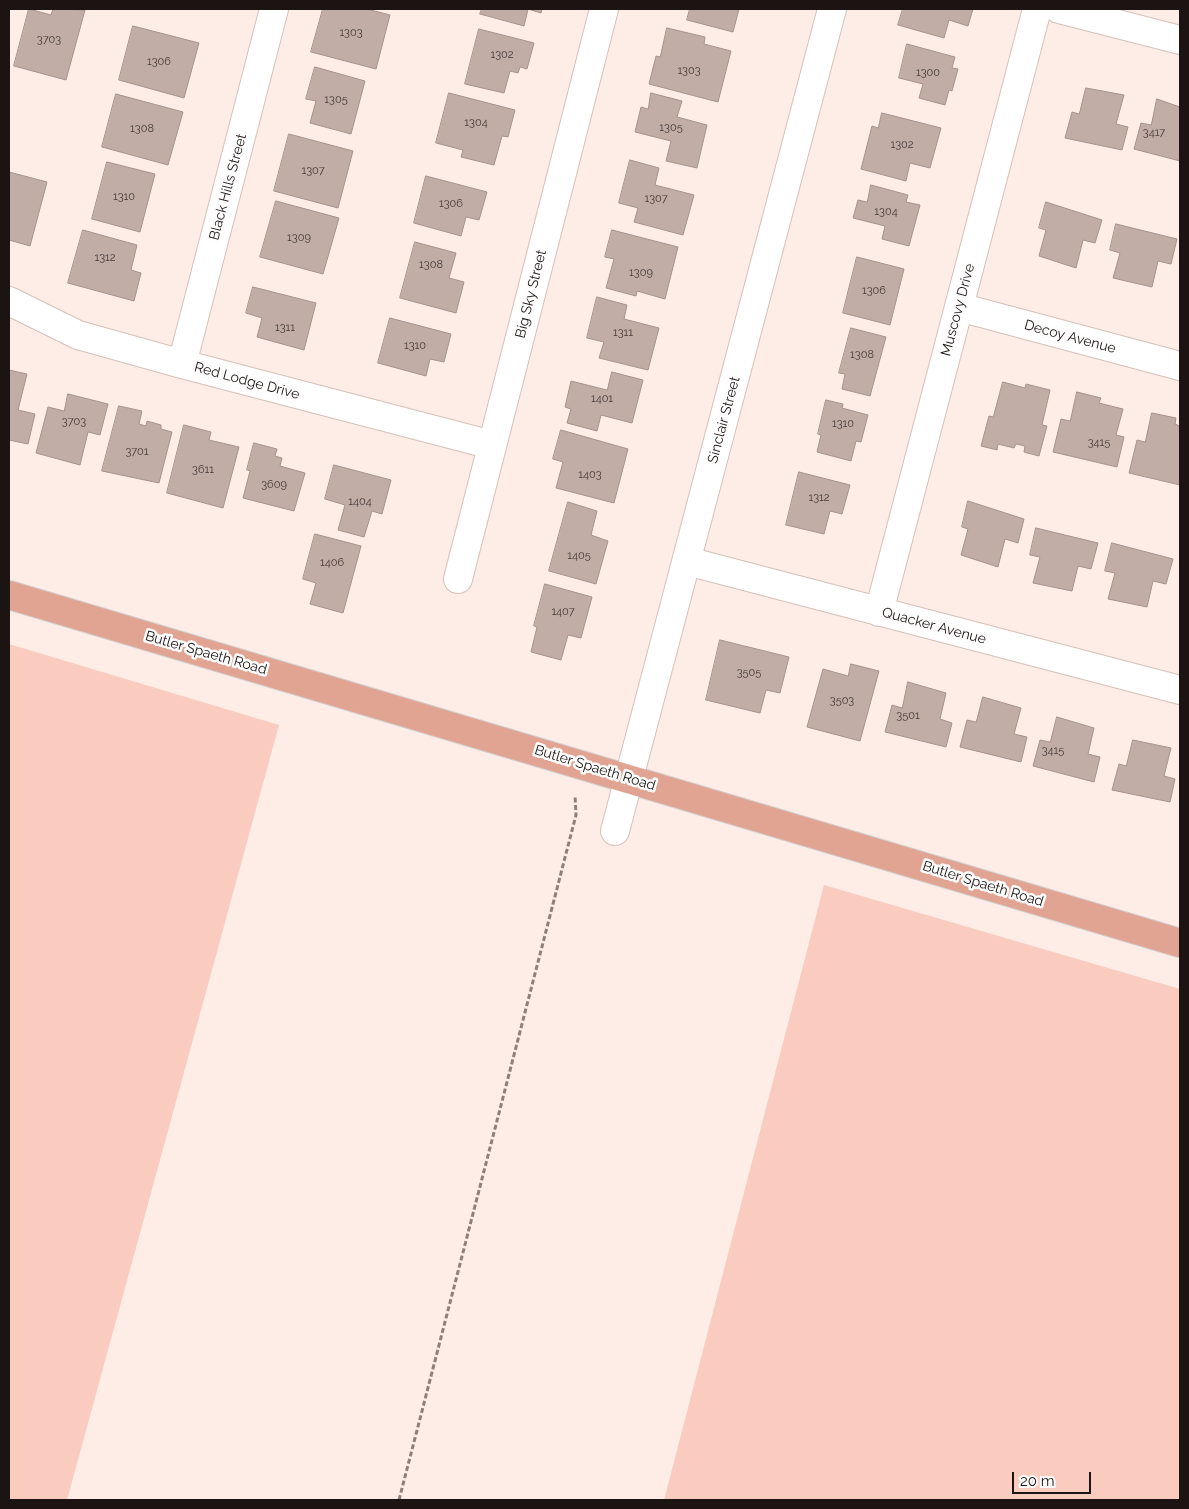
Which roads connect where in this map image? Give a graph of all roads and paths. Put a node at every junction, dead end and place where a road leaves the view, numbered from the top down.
1 (274, 9) edge
2 (604, 9) edge
3 (832, 9) edge
4 (1037, 9) edge
5 (1059, 9) edge
6 (1180, 40) edge
7 (9, 302) edge
8 (959, 307) junction
9 (182, 364) junction
10 (1180, 366) edge
11 (492, 445) junction
12 (687, 561) junction
13 (458, 579) dead end
14 (9, 595) edge
15 (879, 612) junction
16 (1180, 690) edge
17 (630, 778) junction
18 (575, 795) dead end
19 (615, 831) dead end
20 (1180, 943) edge
21 (399, 1500) edge

1 - 9 street, Black Hills Street
2 - 11 street, Big Sky Street
3 - 12 street, Sinclair Street
4 - 8 street, Muscovy Drive
5 - 6 street
7 - 9 street, Red Lodge Drive
8 - 10 street, Decoy Avenue
8 - 15 street, Muscovy Drive
9 - 11 street, Red Lodge Drive
11 - 13 street, Big Sky Street
12 - 15 street, Quacker Avenue
12 - 17 street, Sinclair Street
14 - 17 main road, Butler Spaeth Road
15 - 16 street, Quacker Avenue
17 - 19 street, Sinclair Street
17 - 20 main road, Butler Spaeth Road
18 - 21 path

